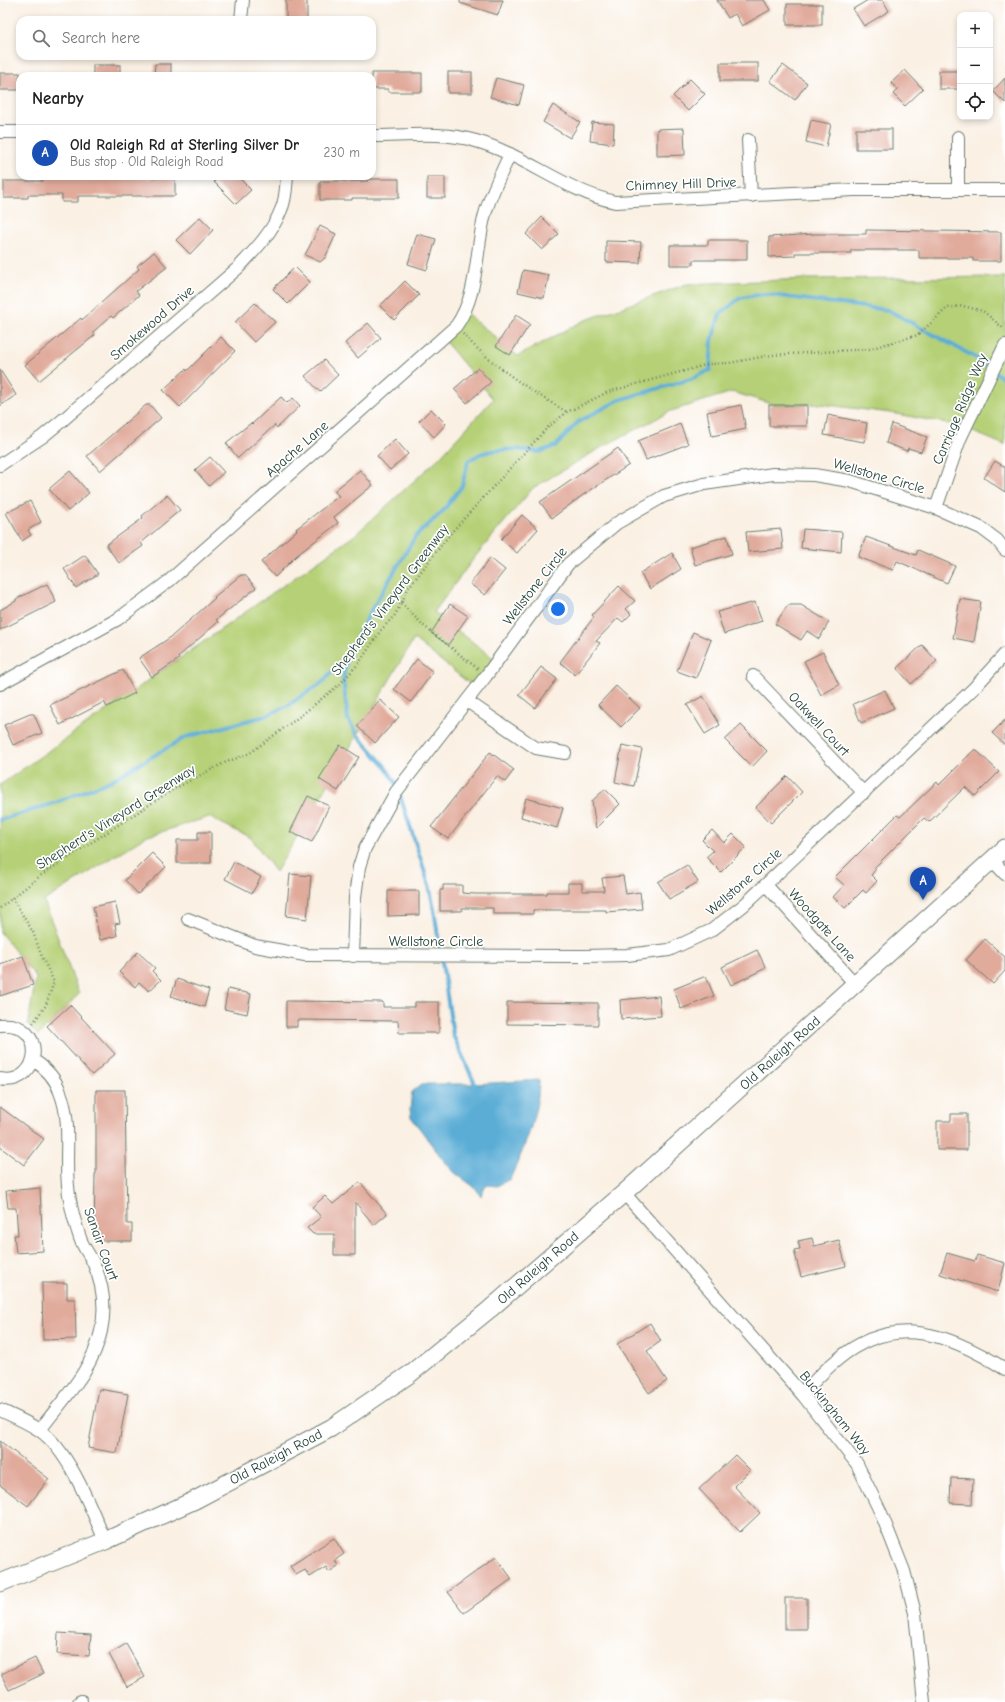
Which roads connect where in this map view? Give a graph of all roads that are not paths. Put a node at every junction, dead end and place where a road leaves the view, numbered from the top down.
1 (243, 0) edge
2 (241, 16) edge
3 (0, 132) edge
4 (16, 132) edge
5 (376, 136) edge
6 (958, 137) dead end
7 (748, 140) dead end
8 (510, 154) junction
9 (286, 180) edge
10 (958, 189) junction
11 (1005, 190) edge
12 (751, 196) junction
13 (1005, 345) edge
14 (0, 465) edge
15 (936, 508) junction
16 (1005, 550) edge
17 (1005, 654) edge
18 (753, 676) dead end
19 (0, 684) edge
20 (467, 701) junction
21 (565, 754) dead end
22 (864, 793) junction
23 (1005, 848) edge
24 (993, 861) junction
25 (1005, 874) edge
26 (766, 885) junction
27 (188, 919) dead end
28 (353, 956) junction
29 (856, 985) junction
30 (0, 1025) edge
31 (33, 1060) junction
32 (0, 1079) edge
33 (624, 1193) junction
34 (1005, 1369) edge
35 (802, 1394) junction
36 (0, 1410) edge
37 (40, 1430) junction
38 (105, 1540) junction
39 (0, 1583) edge
40 (924, 1702) edge

1 - 2 street
3 - 4 street
5 - 8 street, Chimney Hill Drive
6 - 10 street
7 - 12 street
8 - 12 street, Chimney Hill Drive
8 - 19 street, Apache Lane
9 - 14 street, Smokewood Drive
10 - 11 street, Chimney Hill Drive
10 - 12 street, Chimney Hill Drive
13 - 15 street, Carriage Ridge Way
15 - 16 street, Wellstone Circle
15 - 20 street, Wellstone Circle
17 - 22 street, Wellstone Circle
18 - 22 street, Oakwell Court
20 - 21 street
20 - 28 street, Wellstone Circle
22 - 26 street, Wellstone Circle
23 - 24 main road, Old Raleigh Road
24 - 25 street
24 - 29 main road, Old Raleigh Road
26 - 28 street, Wellstone Circle
26 - 29 street, Woodgate Lane
27 - 28 street, Wellstone Circle
29 - 33 main road, Old Raleigh Road
30 - 31 street
31 - 32 street
31 - 37 street, Sanair Court
33 - 35 street, Buckingham Way
33 - 38 main road, Old Raleigh Road
34 - 35 street
35 - 40 street, Buckingham Way
36 - 37 street
37 - 38 street
38 - 39 main road, Old Raleigh Road

